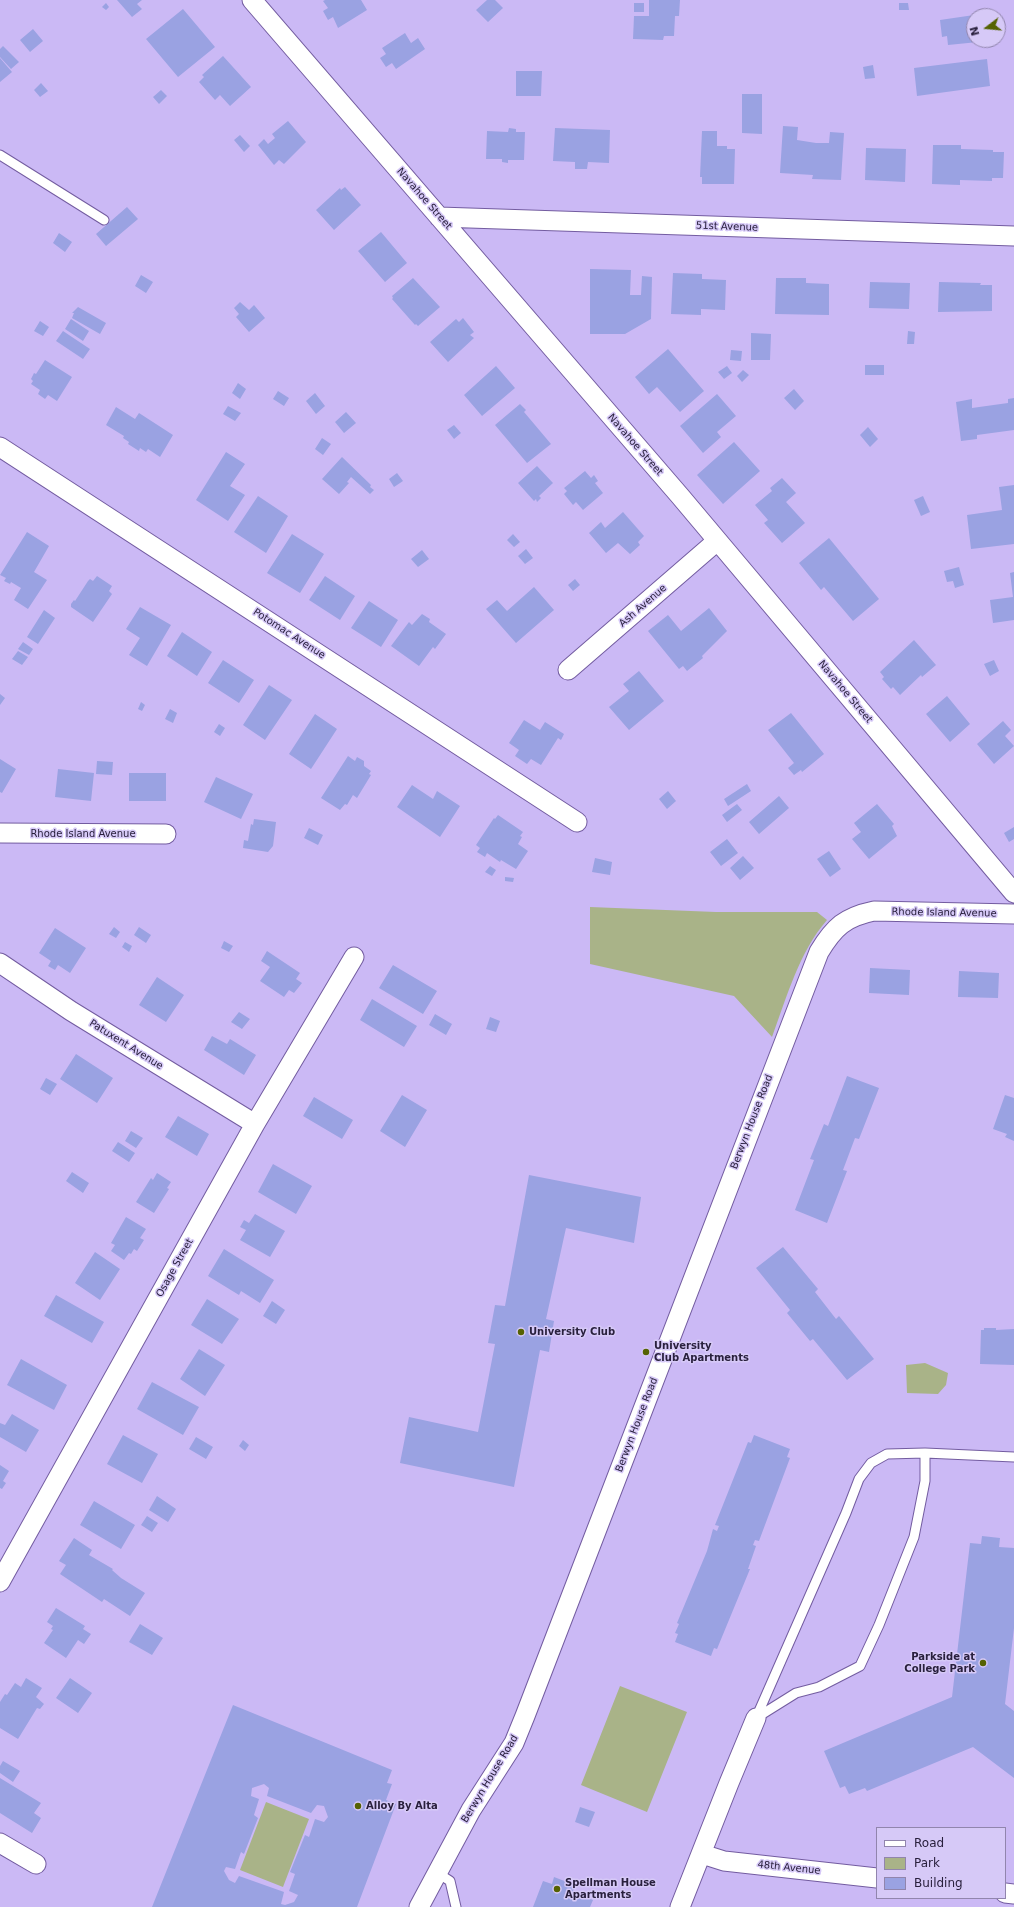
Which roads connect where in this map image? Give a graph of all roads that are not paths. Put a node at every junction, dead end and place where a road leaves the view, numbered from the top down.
1 (252, 0) edge
2 (0, 155) edge
3 (439, 217) junction
4 (104, 220) dead end
5 (1014, 236) edge
6 (0, 447) edge
7 (717, 541) junction
8 (568, 670) dead end
9 (577, 822) dead end
10 (0, 833) edge
11 (166, 834) dead end
12 (1014, 893) edge
13 (874, 911) joint
14 (1014, 914) edge
15 (354, 957) dead end
16 (0, 963) edge
17 (255, 1124) junction
18 (925, 1453) junction
19 (1014, 1457) edge
20 (0, 1582) edge
21 (756, 1718) junction
22 (0, 1843) edge
23 (702, 1854) junction
24 (36, 1864) dead end
25 (436, 1872) junction
26 (876, 1878) edge
27 (419, 1907) edge
28 (456, 1907) edge
29 (680, 1907) edge

1 - 3 street, Navahoe Street
2 - 4 lane
3 - 5 street, 51st Avenue
3 - 7 street, Navahoe Street
6 - 9 street, Potomac Avenue
7 - 8 street, Ash Avenue
7 - 12 street, Navahoe Street
10 - 11 street, Rhode Island Avenue
13 - 14 street, Rhode Island Avenue
13 - 25 street, Berwyn House Road
15 - 17 street, Osage Street
16 - 17 street, Patuxent Avenue
17 - 20 street, Osage Street
18 - 19 lane
18 - 21 lane
18 - 21 lane
21 - 23 street
22 - 24 street
23 - 26 street, 48th Avenue
23 - 29 street
25 - 27 street, Berwyn House Road
25 - 28 lane

